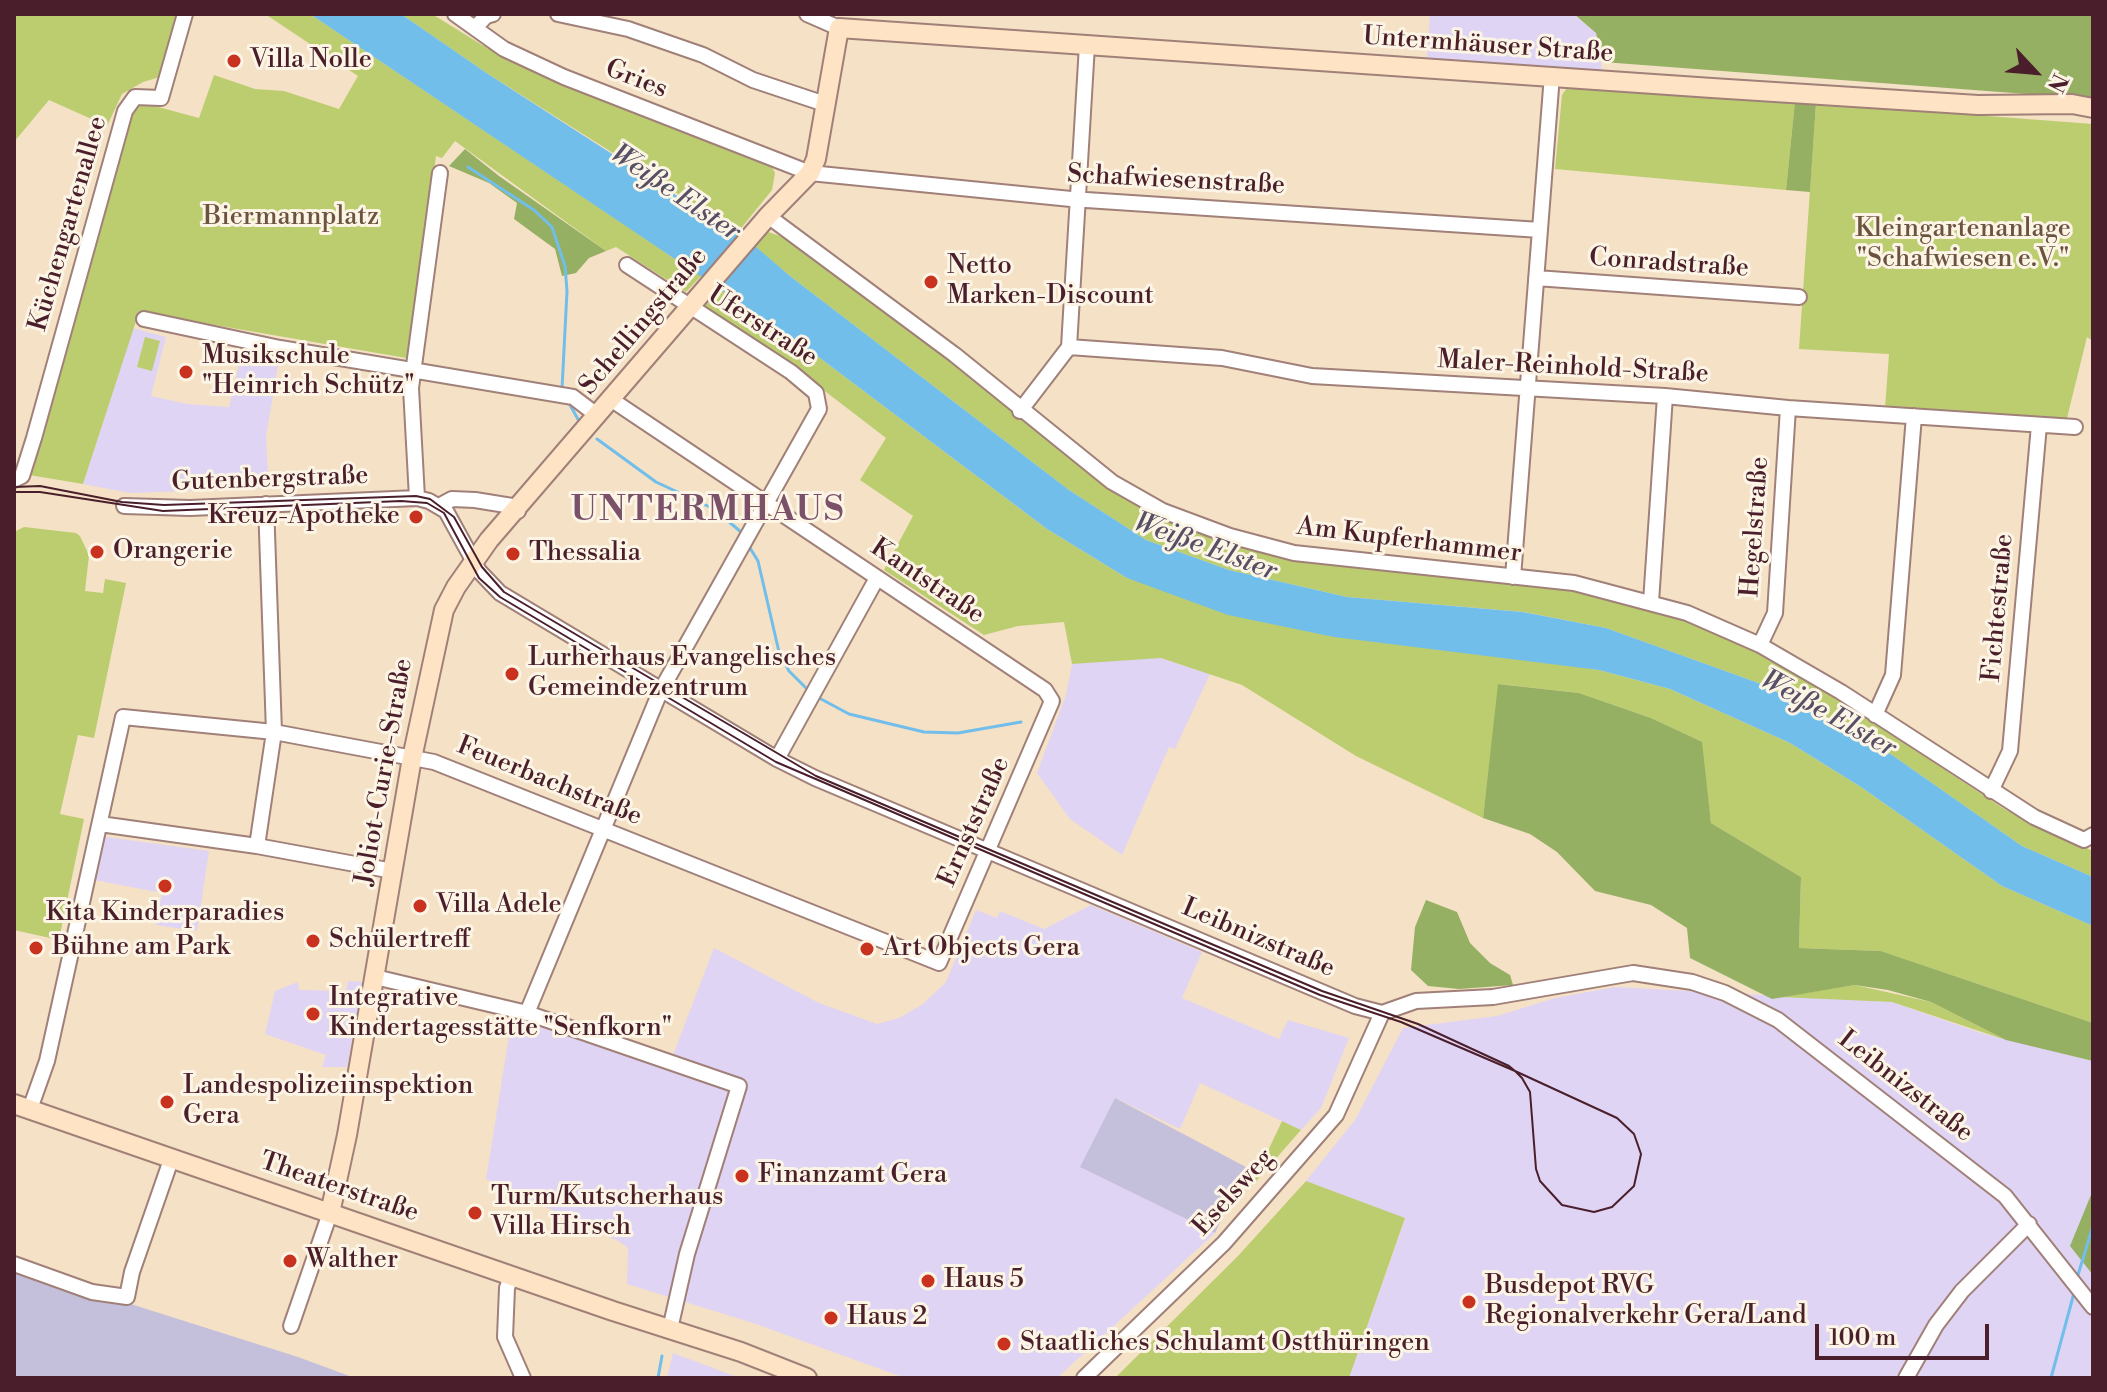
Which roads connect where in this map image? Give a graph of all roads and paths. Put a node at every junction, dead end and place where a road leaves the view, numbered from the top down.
1 (185, 14) edge
2 (455, 14) edge
3 (493, 14) edge
4 (558, 14) edge
5 (807, 14) edge
6 (475, 28) junction
7 (839, 28) junction
8 (1087, 45) junction
9 (1552, 75) junction
10 (2093, 98) edge
11 (825, 104) junction
12 (2072, 104) junction
13 (2093, 108) edge
14 (440, 173) dead end
15 (810, 173) junction
16 (1079, 198) junction
17 (764, 220) junction
18 (1540, 230) junction
19 (627, 265) dead end
20 (1536, 278) junction
21 (1799, 297) dead end
22 (693, 304) junction
23 (144, 319) dead end
24 (1069, 347) junction
25 (413, 369) junction
26 (1528, 390) junction
27 (1665, 396) junction
28 (612, 400) junction
29 (1788, 408) junction
30 (1020, 411) junction
31 (598, 416) junction
32 (1914, 416) junction
33 (2039, 425) junction
34 (2075, 427) dead end
35 (18, 478) edge
36 (417, 498) junction
37 (765, 503) junction
38 (266, 504) junction
39 (124, 506) dead end
40 (439, 506) junction
41 (518, 511) junction
42 (473, 561) junction
43 (1513, 577) junction
44 (877, 578) junction
45 (1651, 602) junction
46 (1760, 645) junction
47 (661, 690) junction
48 (1052, 701) joint
49 (1875, 715) junction
50 (274, 732) junction
51 (412, 758) junction
52 (777, 759) junction
53 (1991, 791) junction
54 (100, 824) junction
55 (605, 829) junction
56 (2088, 838) edge
57 (257, 846) junction
58 (988, 851) junction
59 (393, 871) junction
60 (939, 963) joint
61 (375, 977) junction
62 (527, 1013) junction
63 (1382, 1013) junction
64 (22, 1106) edge
65 (172, 1157) junction
66 (330, 1213) junction
67 (2029, 1224) junction
68 (14, 1264) edge
69 (511, 1276) junction
70 (2093, 1307) edge
71 (291, 1326) dead end
72 (670, 1329) junction
73 (523, 1378) edge
74 (807, 1378) edge
75 (1084, 1378) edge
76 (1906, 1378) edge

1 - 35 street, Küchengartenallee
2 - 6 street, Gries
3 - 6 street
4 - 11 street
5 - 7 street, Untermhäuser Straße
6 - 15 street, Gries
7 - 8 main road, Untermhäuser Straße
7 - 11 main road, Schellingstraße
8 - 9 main road, Untermhäuser Straße
8 - 16 street
9 - 12 main road, Untermhäuser Straße
9 - 18 street
10 - 12 street, Untermhäuser Straße
11 - 15 main road, Schellingstraße
12 - 13 main road, Untermhäuser Straße
14 - 25 street
15 - 16 street, Schafwiesenstraße
15 - 17 main road, Schellingstraße
16 - 18 street, Schafwiesenstraße
16 - 24 street
17 - 22 main road, Schellingstraße
17 - 30 street, Am Kupferhammer
18 - 20 street
19 - 22 street, Uferstraße
20 - 21 street, Conradstraße
20 - 26 street
22 - 28 main road, Schellingstraße
22 - 37 street, Uferstraße
23 - 25 street
24 - 26 street, Maler-Reinhold-Straße
24 - 30 street
25 - 31 street
25 - 36 street
26 - 27 street, Maler-Reinhold-Straße
26 - 43 street
27 - 29 street, Maler-Reinhold-Straße
27 - 45 street
28 - 31 main road, Schellingstraße
28 - 37 street, Kantstraße
29 - 32 street, Maler-Reinhold-Straße
29 - 46 street, Hegelstraße
30 - 43 street, Am Kupferhammer
31 - 41 main road, Schellingstraße
32 - 33 street, Maler-Reinhold-Straße
32 - 49 street
33 - 34 street, Maler-Reinhold-Straße
33 - 53 street, Fichtestraße
36 - 38 street, Gutenbergstraße
36 - 40 street
37 - 44 street, Kantstraße
37 - 47 street
38 - 39 street, Gutenbergstraße
38 - 50 street
40 - 41 street
40 - 42 street, Leibnizstraße
41 - 42 main road, Schellingstraße
42 - 47 street, Leibnizstraße
42 - 51 main road, Joliot-Curie-Straße
43 - 45 street, Am Kupferhammer
44 - 48 street, Kantstraße
44 - 52 street
45 - 46 street, Am Kupferhammer
46 - 49 street, Am Kupferhammer
47 - 52 street, Leibnizstraße
47 - 55 street
48 - 58 street, Ernststraße
49 - 53 street, Am Kupferhammer
50 - 51 street, Feuerbachstraße
50 - 54 street, Feuerbachstraße
50 - 57 street
51 - 55 street, Feuerbachstraße
51 - 59 main road, Joliot-Curie-Straße
52 - 58 street, Leibnizstraße
53 - 56 street, Am Kupferhammer
54 - 57 street
54 - 64 street
55 - 60 street, Feuerbachstraße
55 - 62 street
57 - 59 street
58 - 60 street, Ernststraße
58 - 63 street, Leibnizstraße
59 - 61 main road, Joliot-Curie-Straße
61 - 62 street
61 - 66 main road, Joliot-Curie-Straße
62 - 72 street
63 - 67 street, Leibnizstraße
63 - 75 street, Eselsweg
64 - 65 main road, Theaterstraße
65 - 66 main road, Theaterstraße
65 - 68 street
66 - 69 main road, Theaterstraße
66 - 71 street, Joliot-Curie-Straße
67 - 70 street, Leibnizstraße
67 - 76 street
69 - 72 main road, Theaterstraße
69 - 73 street
72 - 74 main road, Theaterstraße

